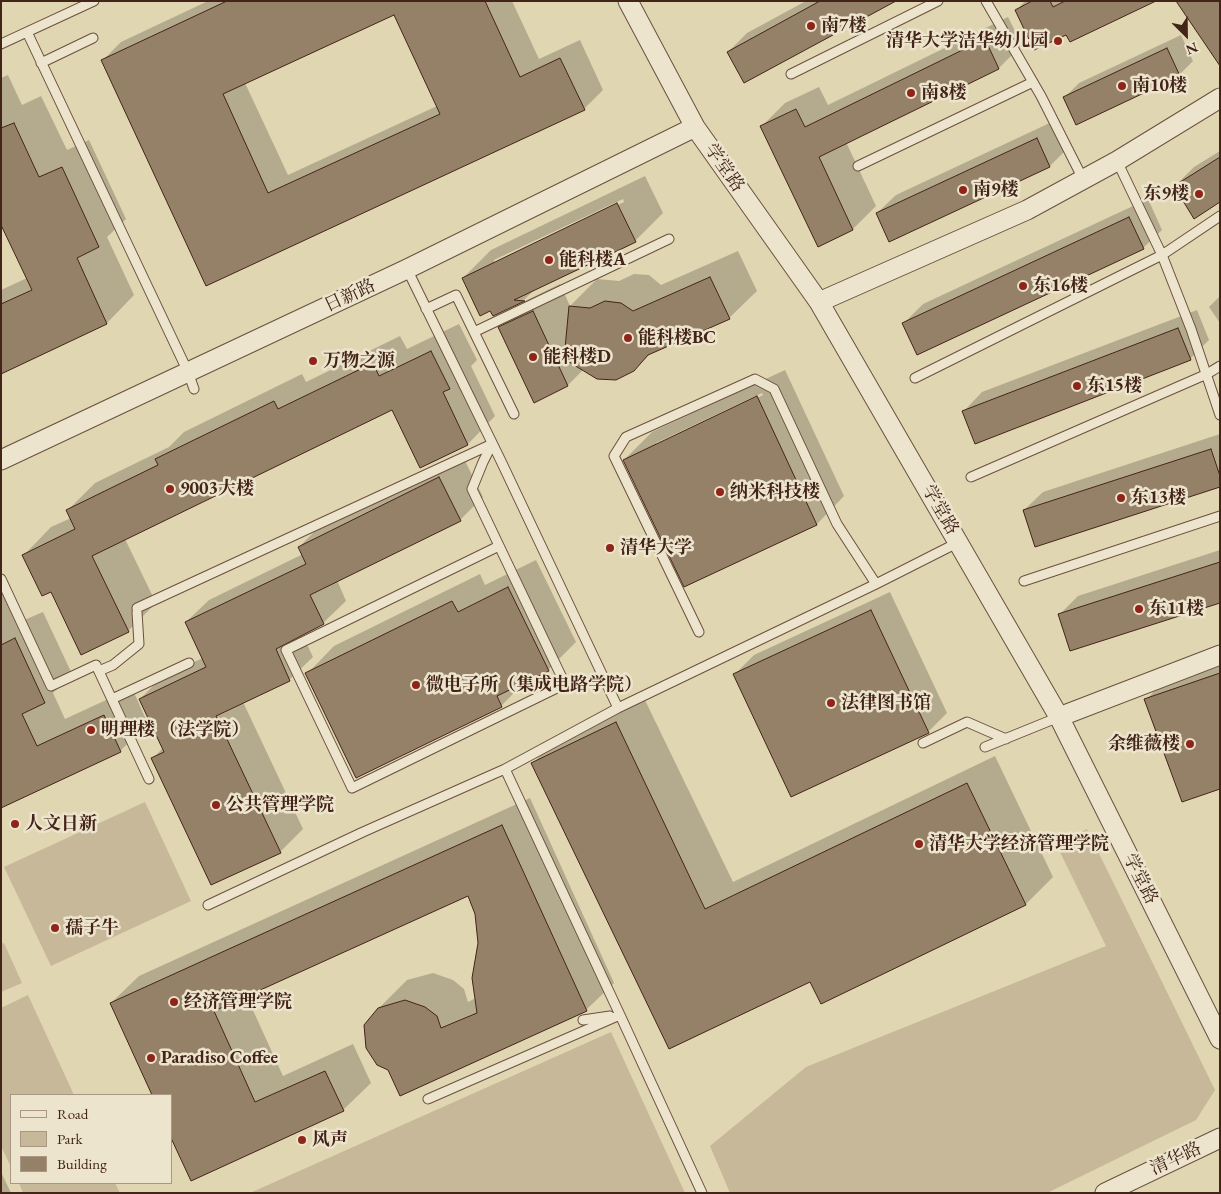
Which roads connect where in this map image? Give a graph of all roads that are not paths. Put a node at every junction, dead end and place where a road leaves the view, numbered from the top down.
1 (94, 1) edge
2 (628, 1) edge
3 (938, 1) edge
4 (986, 1) edge
5 (27, 32) junction
6 (93, 38) dead end
7 (1, 44) edge
8 (41, 63) junction
9 (791, 74) dead end
10 (1033, 82) junction
11 (1220, 98) edge
12 (695, 127) junction
13 (1117, 161) junction
14 (858, 166) dead end
15 (1084, 181) junction
16 (1220, 216) edge
17 (669, 239) dead end
18 (1162, 256) junction
19 (407, 269) junction
20 (820, 302) junction
21 (426, 309) junction
22 (474, 332) junction
23 (1220, 366) edge
24 (1207, 374) junction
25 (915, 378) dead end
26 (191, 381) junction
27 (514, 414) dead end
28 (1220, 415) edge
29 (492, 444) junction
30 (1, 460) edge
31 (971, 477) dead end
32 (1220, 516) edge
33 (958, 542) junction
34 (499, 546) junction
35 (1, 579) edge
36 (1024, 581) dead end
37 (876, 584) junction
38 (699, 632) dead end
39 (1220, 655) edge
40 (190, 663) dead end
41 (99, 671) junction
42 (112, 699) junction
43 (618, 708) junction
44 (1059, 717) junction
45 (1006, 739) junction
46 (923, 743) dead end
47 (985, 747) dead end
48 (504, 769) junction
49 (149, 779) dead end
50 (208, 904) dead end
51 (620, 1015) junction
52 (583, 1020) dead end
53 (1220, 1038) edge
54 (428, 1099) dead end
55 (1220, 1138) edge
56 (702, 1193) edge
57 (1105, 1193) edge

1 - 5 lane
2 - 12 street, 学堂路
3 - 9 lane
4 - 10 lane
5 - 7 lane
5 - 8 lane
6 - 8 lane
8 - 26 lane
10 - 14 lane
10 - 15 lane
11 - 13 street
12 - 19 street, 日新路
12 - 20 street, 学堂路
13 - 15 street
13 - 18 lane
15 - 20 street
16 - 18 lane
17 - 22 lane
18 - 24 lane
18 - 25 lane
19 - 21 lane
19 - 26 street, 日新路
20 - 33 street, 学堂路
21 - 22 lane
21 - 29 lane
22 - 27 lane
23 - 24 lane
24 - 28 lane
24 - 31 lane
26 - 30 street, 日新路
29 - 34 lane
29 - 41 lane
29 - 43 lane
32 - 36 lane
33 - 37 lane
33 - 44 street, 学堂路
34 - 34 lane
35 - 41 lane
37 - 38 lane
37 - 43 lane
39 - 44 street
40 - 42 lane
41 - 42 lane
42 - 49 lane
43 - 48 lane
44 - 45 lane
44 - 53 street, 学堂路
45 - 46 lane
45 - 47 lane
48 - 50 lane
48 - 51 lane
51 - 52 lane
51 - 54 lane
51 - 56 lane
55 - 57 street, 清华路

